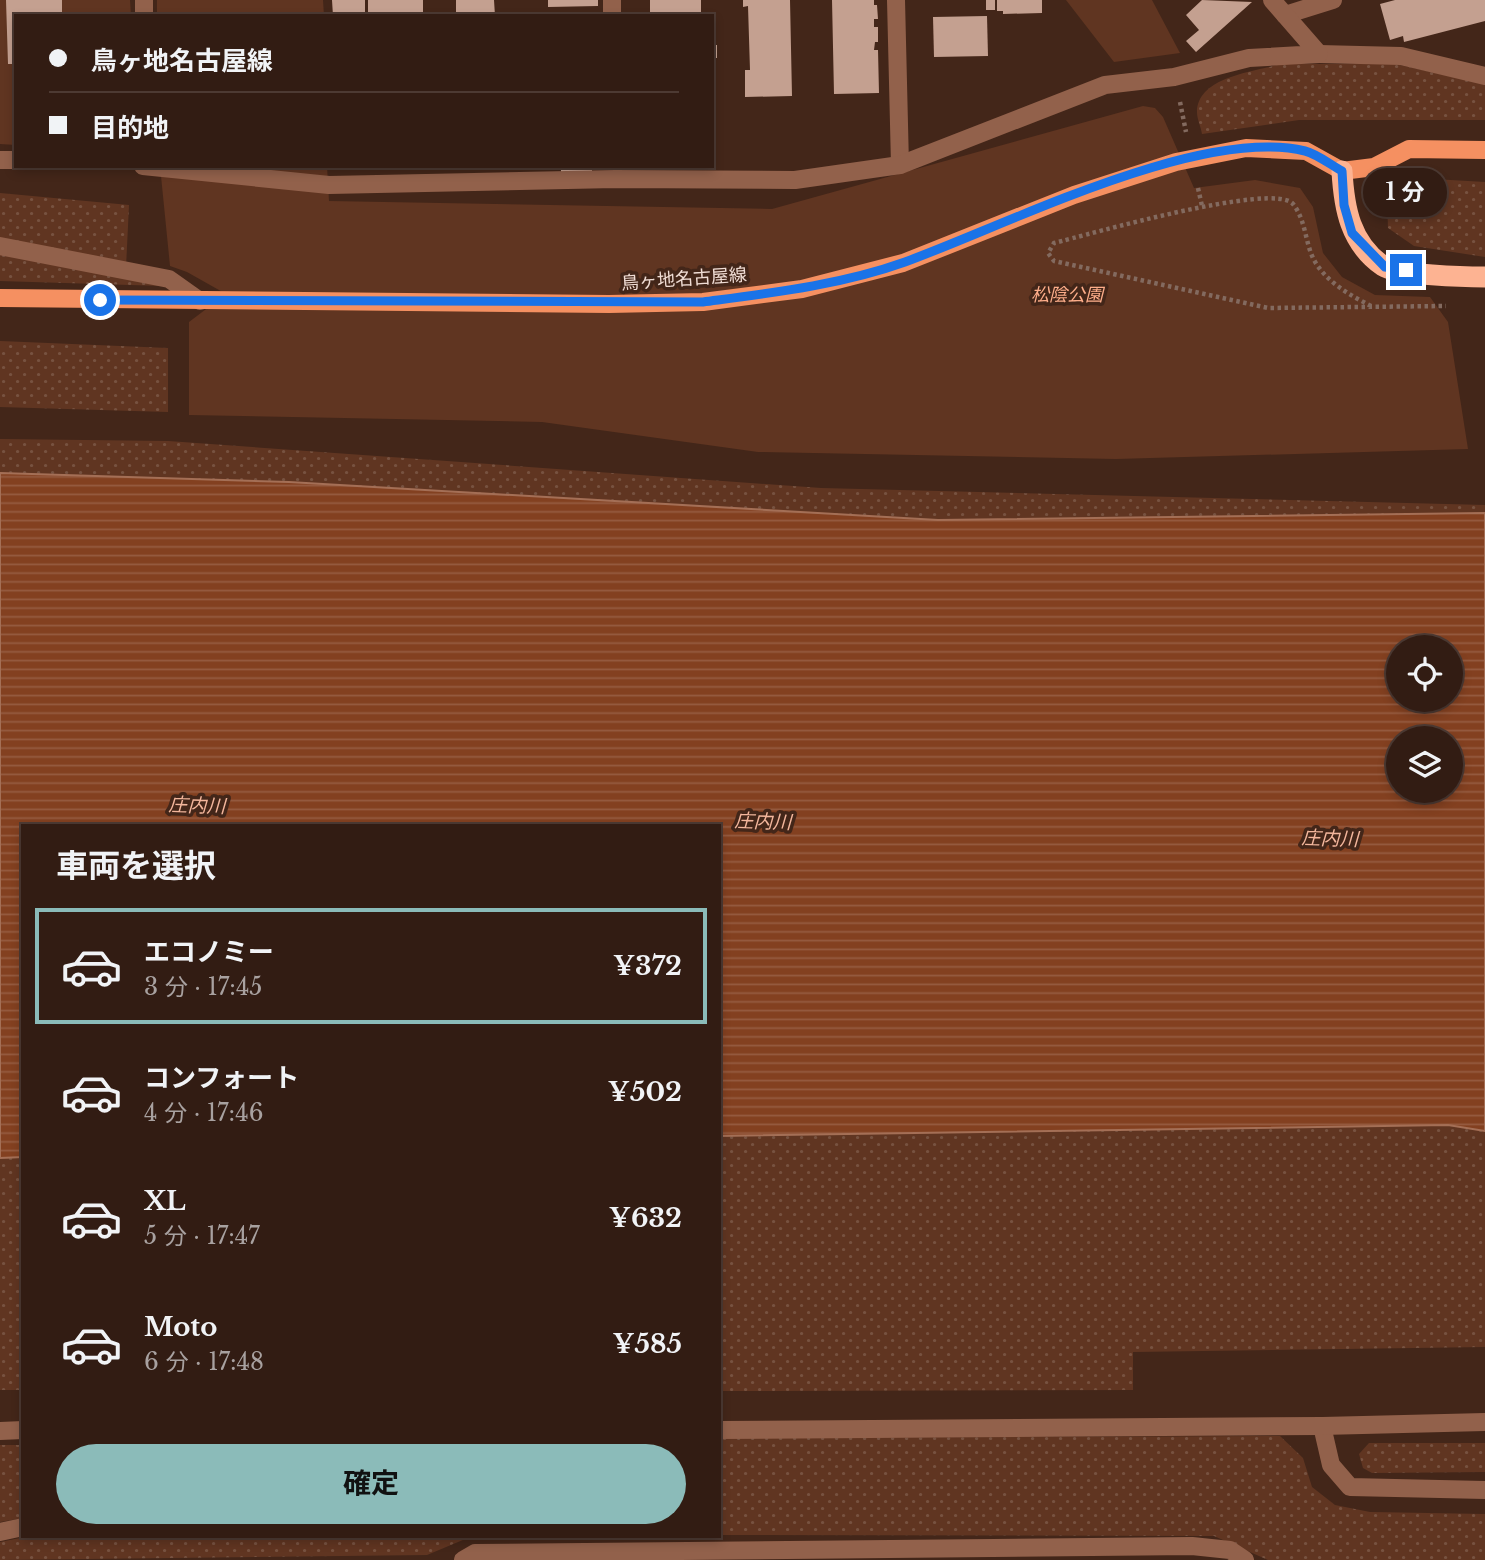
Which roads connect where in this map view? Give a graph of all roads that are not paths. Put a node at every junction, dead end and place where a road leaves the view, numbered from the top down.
1 (896, 0) edge
2 (1272, 0) edge
3 (1333, 0) edge
4 (1285, 16) junction
5 (1319, 54) junction
6 (1485, 76) edge
7 (1485, 150) edge
8 (900, 165) junction
9 (165, 168) edge
10 (1342, 171) junction
11 (615, 173) edge
12 (0, 246) edge
13 (1485, 277) edge
14 (0, 298) edge
15 (200, 301) junction
16 (1485, 1422) edge
17 (1322, 1426) junction
18 (21, 1430) edge
19 (721, 1430) edge
20 (0, 1431) edge
21 (1485, 1490) edge
22 (21, 1527) edge
23 (0, 1532) edge
24 (970, 1554) edge
25 (691, 1555) edge
26 (463, 1560) edge
27 (1245, 1560) edge

1 - 8 street
2 - 4 street
3 - 4 street
4 - 5 street
5 - 6 street
5 - 8 street
7 - 10 main road
8 - 11 street
9 - 11 street
10 - 13 highway
10 - 15 main road, 鳥ヶ地名古屋線
12 - 15 street
14 - 15 main road, 鳥ヶ地名古屋線
16 - 17 street
17 - 19 street
17 - 21 street
18 - 20 street
22 - 23 street
24 - 25 street
24 - 27 street
25 - 26 street

